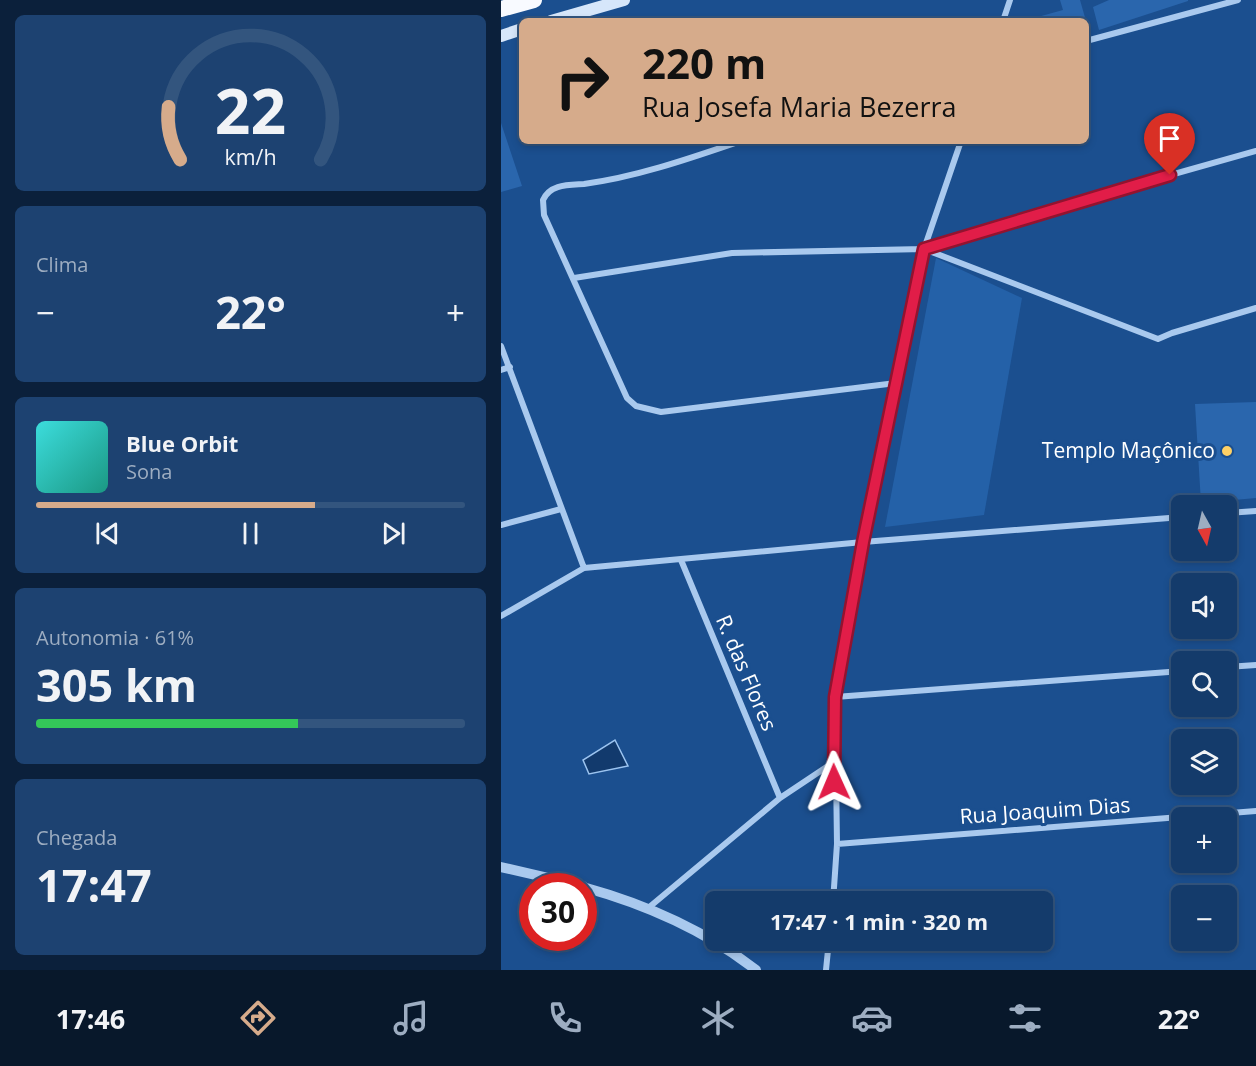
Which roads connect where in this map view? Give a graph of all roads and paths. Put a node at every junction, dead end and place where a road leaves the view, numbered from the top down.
1 (534, 0) edge
2 (624, 0) edge
3 (1009, 0) edge
4 (1238, 0) edge
5 (501, 9) edge
6 (561, 18) edge
7 (1004, 18) edge
8 (519, 30) edge
9 (501, 36) edge
10 (1089, 40) edge
11 (731, 144) edge
12 (960, 144) edge
13 (1256, 151) edge
14 (924, 249) junction
15 (574, 278) junction
16 (1256, 308) edge
17 (501, 346) edge
18 (510, 368) junction
19 (501, 370) edge
20 (896, 383) junction
21 (561, 509) junction
22 (1256, 511) edge
23 (1237, 512) edge
24 (1171, 518) edge
25 (501, 525) edge
26 (863, 542) junction
27 (681, 560) junction
28 (584, 568) junction
29 (501, 616) edge
30 (1256, 665) edge
31 (1237, 666) edge
32 (1171, 672) edge
33 (835, 697) junction
34 (834, 762) junction
35 (780, 798) junction
36 (1256, 811) edge
37 (837, 844) junction
38 (501, 867) edge
39 (526, 873) edge
40 (834, 891) edge
41 (597, 892) edge
42 (647, 909) junction
43 (828, 951) edge
44 (756, 970) edge
45 (826, 970) edge

1 - 5 highway
2 - 6 main road
3 - 7 street
4 - 10 street
8 - 9 main road
11 - 15 street
12 - 14 street
13 - 14 street
14 - 15 street
14 - 16 street
14 - 20 street
15 - 20 street
17 - 18 street
18 - 19 street
18 - 21 street
20 - 26 street
21 - 25 street
21 - 28 street
22 - 23 street
24 - 26 street
26 - 27 street
26 - 33 street
27 - 28 street
27 - 35 street, R. das Flores
28 - 29 street
30 - 31 street
32 - 33 street
33 - 34 street
34 - 35 street
34 - 37 street
35 - 42 street
36 - 37 street, Rua Joaquim Dias
37 - 40 street
38 - 39 street
41 - 42 street
42 - 44 street
43 - 45 street

